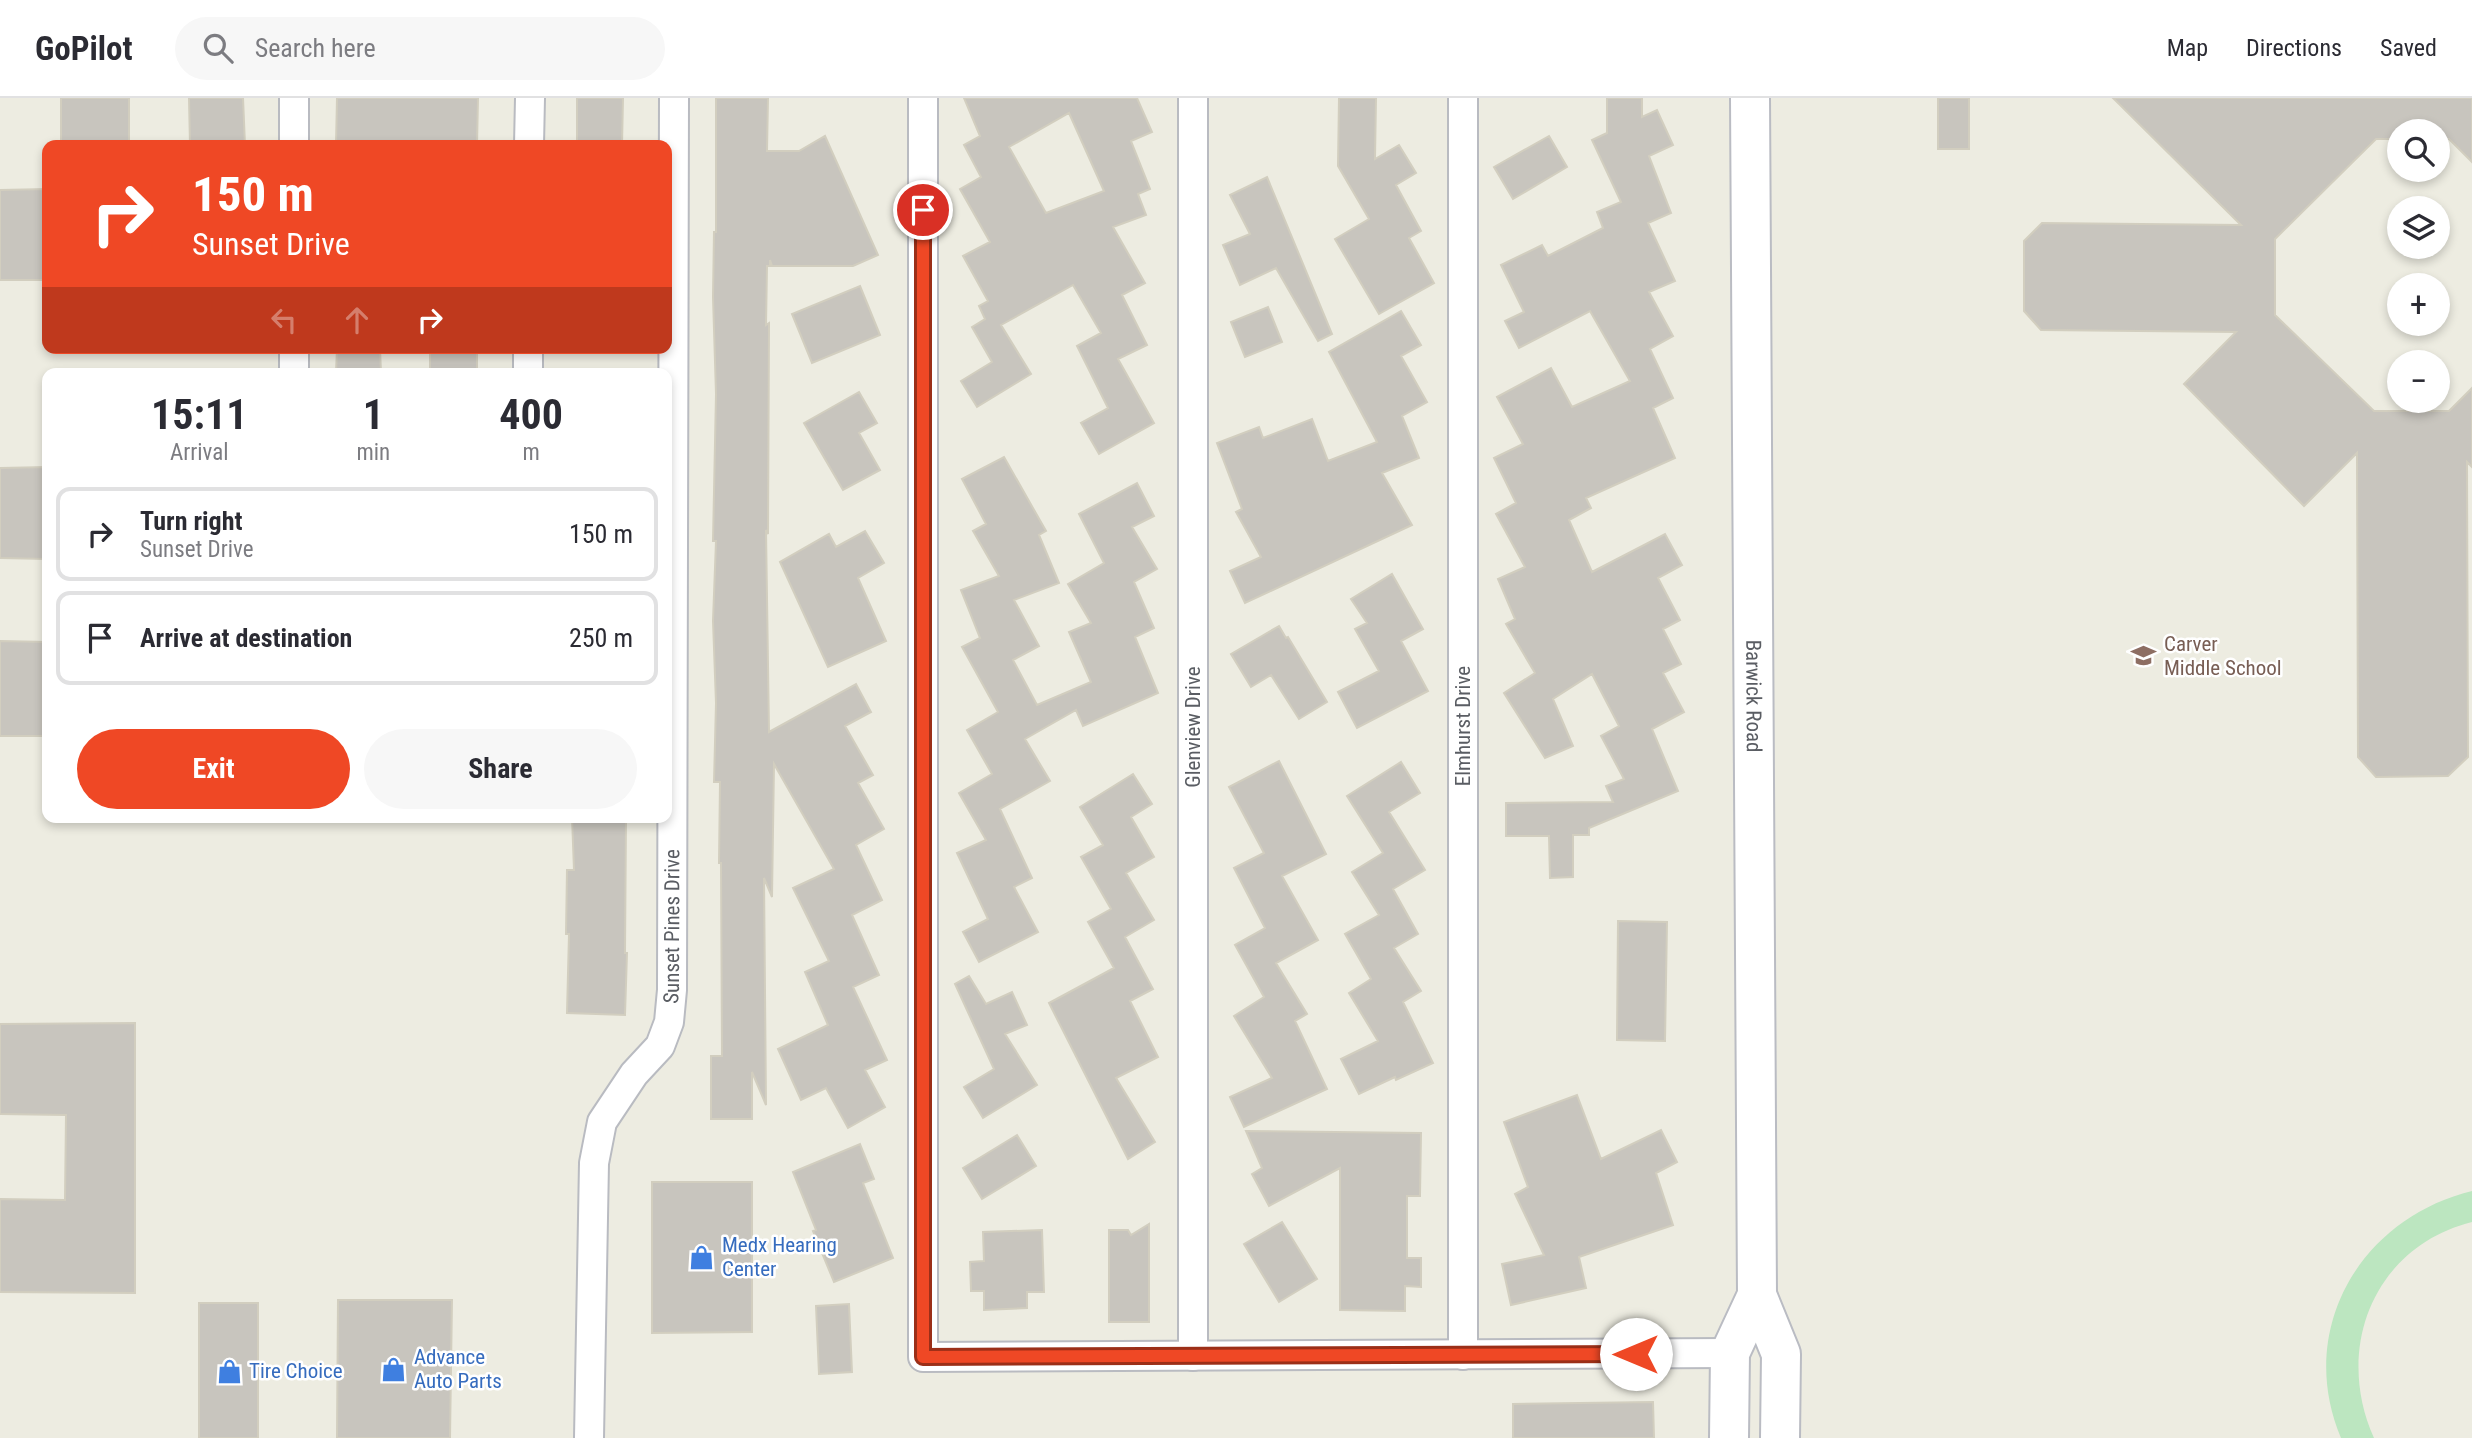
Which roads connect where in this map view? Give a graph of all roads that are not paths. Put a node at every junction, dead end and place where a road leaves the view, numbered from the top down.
1 (294, 98) edge
2 (530, 98) edge
3 (674, 98) edge
4 (923, 98) edge
5 (1193, 98) edge
6 (1463, 98) edge
7 (1750, 98) edge
8 (294, 140) edge
9 (529, 140) edge
10 (1757, 1295) junction
11 (1730, 1353) junction
12 (1463, 1355) junction
13 (1193, 1356) junction
14 (589, 1438) edge
15 (1729, 1438) edge
16 (1780, 1438) edge

1 - 8 street
2 - 9 street
3 - 14 street, Sunset Pines Drive
4 - 13 street
5 - 13 street, Glenview Drive
6 - 12 street, Elmhurst Drive
7 - 10 street, Barwick Road
10 - 11 street, Barwick Road
10 - 16 street, Barwick Road
11 - 12 street
11 - 15 street, Barwick Road
12 - 13 street

